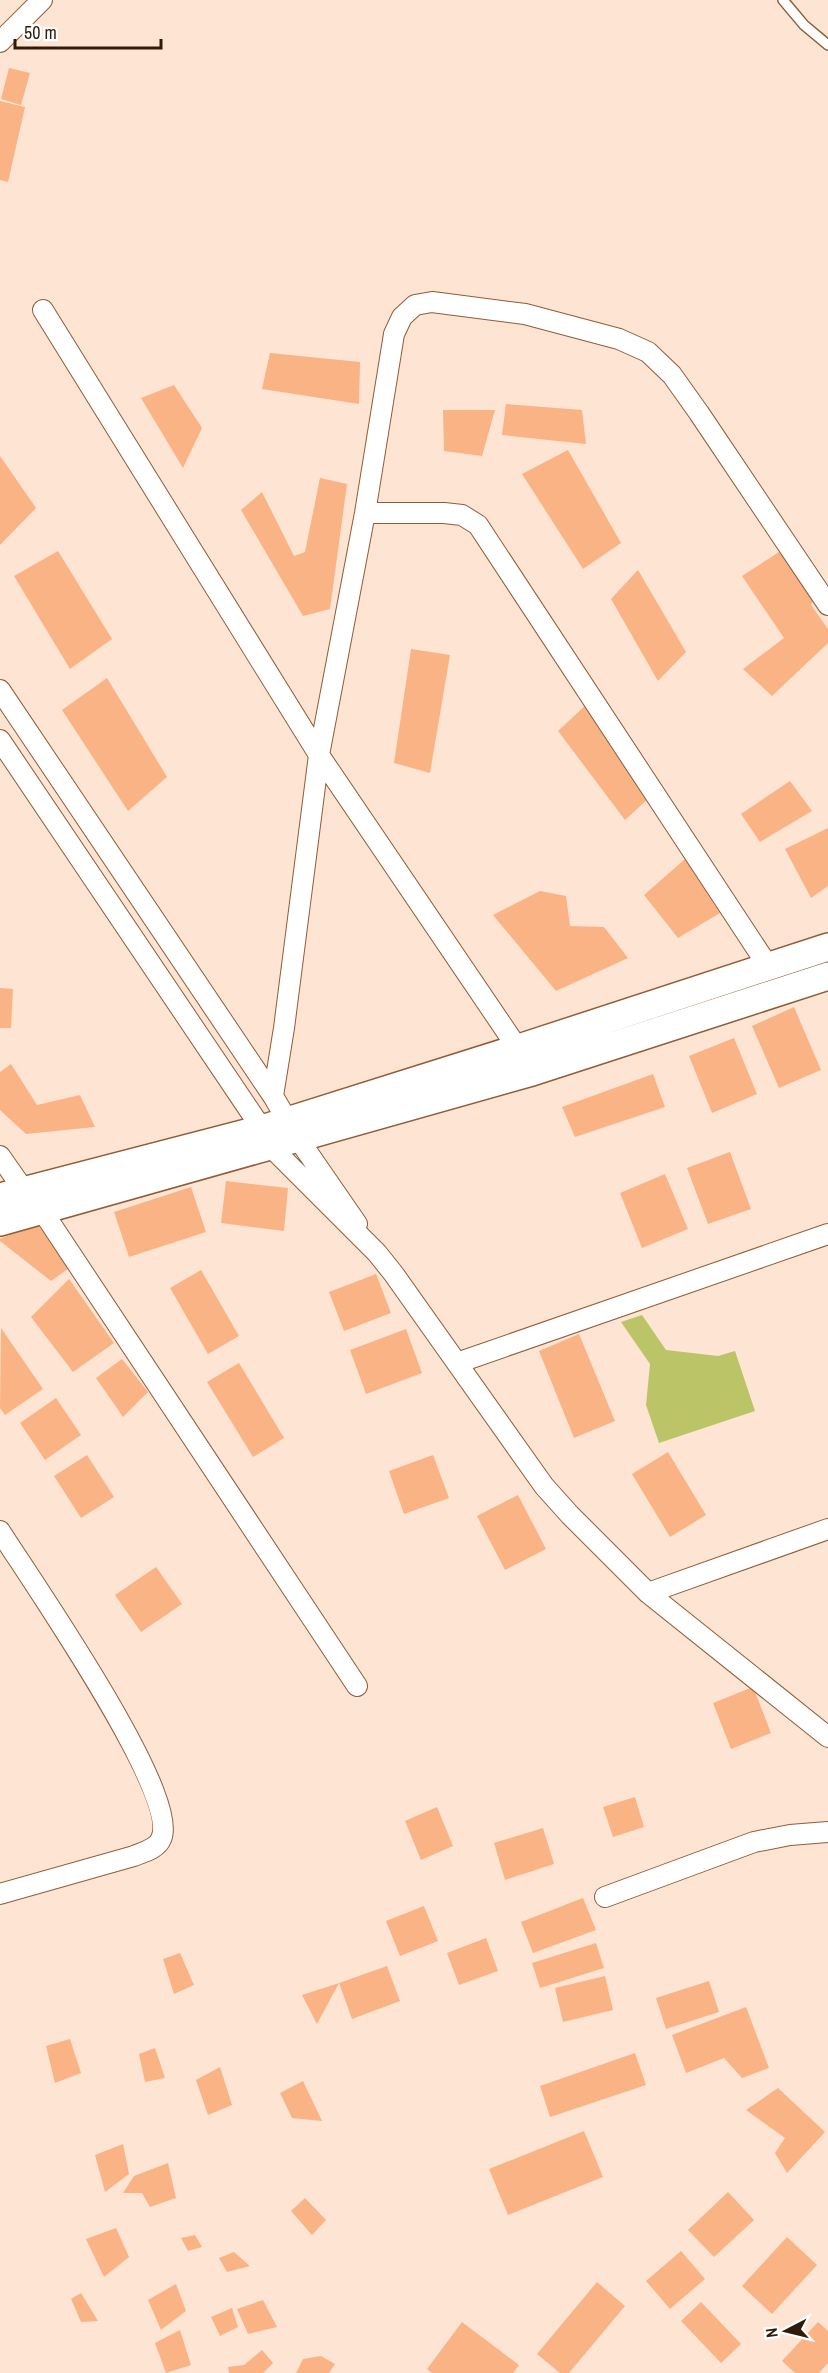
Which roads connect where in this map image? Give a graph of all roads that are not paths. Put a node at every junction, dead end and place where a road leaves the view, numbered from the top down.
1 (42, 0) edge
2 (783, 0) edge
3 (0, 42) edge
4 (828, 45) edge
5 (43, 310) dead end
6 (365, 513) junction
7 (828, 605) edge
8 (0, 690) edge
9 (0, 740) edge
10 (319, 755) junction
11 (828, 947) edge
12 (768, 966) junction
13 (828, 976) edge
14 (519, 1048) junction
15 (532, 1072) junction
16 (273, 1096) junction
17 (293, 1129) junction
18 (266, 1138) junction
19 (0, 1156) edge
20 (12, 1193) edge
21 (41, 1209) junction
22 (0, 1222) edge
23 (828, 1234) edge
24 (377, 1254) junction
25 (457, 1363) junction
26 (828, 1529) edge
27 (0, 1531) edge
28 (648, 1593) junction
29 (357, 1686) dead end
30 (828, 1737) edge
31 (828, 1832) edge
32 (0, 1894) edge
33 (605, 1897) dead end

1 - 3 street
2 - 4 lane
5 - 10 street
6 - 7 street
6 - 10 street
6 - 12 street
8 - 16 street
9 - 18 street
10 - 14 street
10 - 16 street
11 - 12 main road
12 - 14 main road
13 - 15 main road
14 - 15 street
14 - 17 main road
15 - 17 main road
16 - 17 street
17 - 18 main road
17 - 24 street
18 - 20 main road
18 - 21 main road
18 - 24 street
19 - 20 street
21 - 22 main road
21 - 29 street
23 - 25 street
24 - 25 street
25 - 28 street
26 - 28 street
27 - 32 street
28 - 30 street
31 - 33 street

